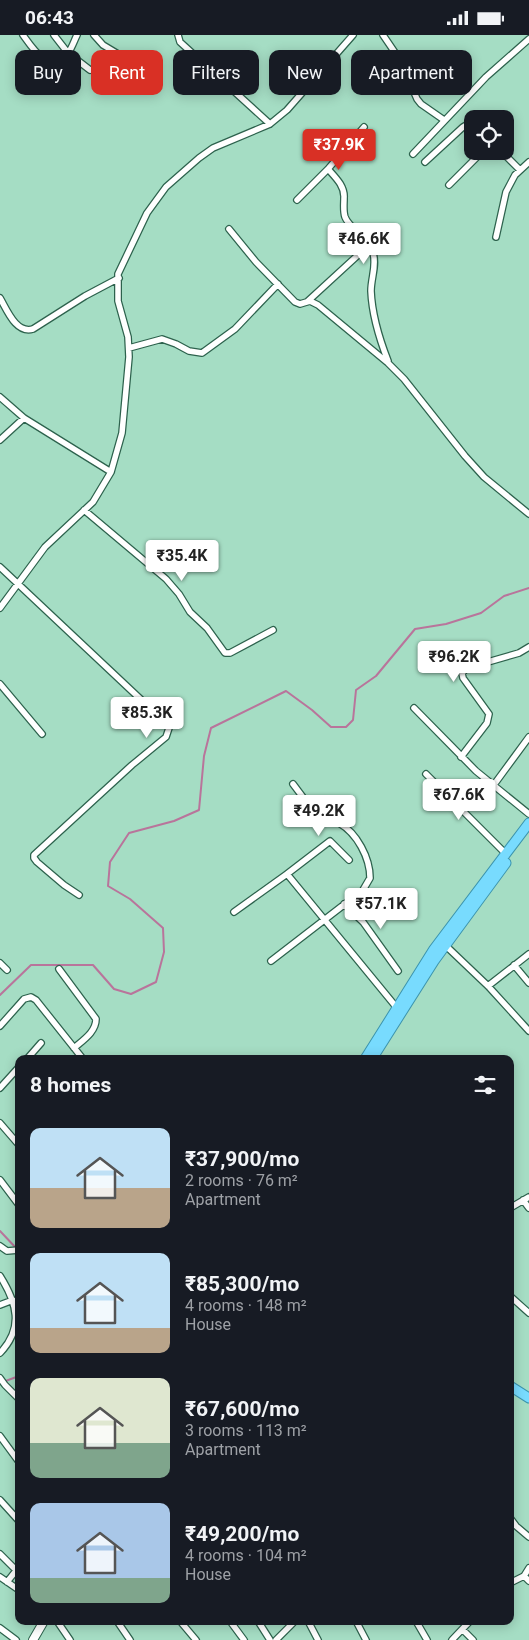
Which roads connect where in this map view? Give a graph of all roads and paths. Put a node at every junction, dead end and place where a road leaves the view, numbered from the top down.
1 (23, 35) edge
2 (54, 35) edge
3 (77, 35) edge
4 (94, 35) edge
5 (178, 35) edge
6 (353, 35) edge
7 (383, 35) edge
8 (529, 39) edge
9 (35, 50) edge
10 (66, 50) edge
11 (70, 50) edge
12 (111, 50) edge
13 (81, 63) edge
14 (90, 70) dead end
15 (444, 121) junction
16 (270, 124) junction
17 (464, 126) edge
18 (364, 127) dead end
19 (413, 154) dead end
20 (474, 160) edge
21 (510, 160) edge
22 (425, 162) dead end
23 (529, 163) edge
24 (328, 169) junction
25 (520, 170) junction
26 (449, 185) dead end
27 (297, 200) dead end
28 (229, 229) dead end
29 (496, 237) dead end
30 (369, 245) junction
31 (119, 278) junction
32 (278, 284) junction
33 (0, 298) edge
34 (308, 301) junction
35 (129, 347) junction
36 (388, 363) junction
37 (0, 397) edge
38 (24, 418) junction
39 (0, 440) edge
40 (111, 473) junction
41 (84, 510) junction
42 (529, 514) edge
43 (0, 567) edge
44 (18, 584) junction
45 (0, 608) edge
46 (273, 630) dead end
47 (529, 647) edge
48 (0, 684) edge
49 (414, 708) dead end
50 (42, 734) dead end
51 (529, 737) edge
52 (461, 757) junction
53 (426, 774) dead end
54 (293, 784) dead end
55 (493, 786) junction
56 (529, 814) edge
57 (529, 823) edge
58 (529, 833) edge
59 (506, 855) junction
60 (350, 860) dead end
61 (288, 874) junction
62 (79, 895) dead end
63 (344, 904) junction
64 (234, 912) dead end
65 (324, 919) junction
66 (445, 945) junction
67 (529, 954) edge
68 (271, 961) dead end
69 (0, 963) edge
70 (514, 965) junction
71 (60, 969) dead end
72 (7, 970) dead end
73 (398, 971) dead end
74 (529, 983) edge
75 (488, 986) junction
76 (397, 1008) junction
77 (0, 1026) edge
78 (528, 1027) edge
79 (41, 1043) dead end
80 (74, 1048) junction
81 (30, 1055) edge
82 (80, 1055) edge
83 (368, 1055) edge
84 (375, 1055) edge
85 (15, 1071) edge
86 (0, 1088) edge
87 (0, 1123) edge
88 (15, 1140) edge
89 (0, 1180) edge
90 (526, 1199) edge
91 (15, 1200) edge
92 (514, 1206) edge
93 (529, 1208) edge
94 (0, 1246) edge
95 (15, 1251) edge
96 (0, 1276) edge
97 (13, 1300) junction
98 (514, 1300) edge
99 (0, 1305) edge
100 (15, 1307) edge
101 (529, 1313) edge
102 (15, 1325) edge
103 (0, 1352) edge
104 (0, 1378) edge
105 (514, 1389) edge
106 (514, 1394) edge
107 (15, 1395) edge
108 (529, 1398) edge
109 (529, 1403) edge
110 (0, 1436) edge
111 (15, 1457) edge
112 (0, 1500) edge
113 (15, 1517) edge
114 (514, 1523) edge
115 (529, 1537) edge
116 (0, 1554) edge
117 (15, 1567) edge
118 (529, 1569) edge
119 (15, 1572) edge
120 (524, 1576) junction
121 (0, 1577) edge
122 (514, 1581) edge
123 (529, 1581) edge
124 (8, 1582) junction
125 (15, 1587) edge
126 (42, 1625) edge
127 (60, 1625) edge
128 (120, 1625) edge
129 (183, 1625) edge
130 (233, 1625) edge
131 (261, 1625) edge
132 (289, 1625) edge
133 (310, 1625) edge
134 (358, 1625) edge
135 (418, 1625) edge
136 (467, 1625) edge
137 (0, 1628) edge
138 (463, 1630) junction
139 (16, 1640) edge
140 (33, 1640) edge
141 (70, 1640) edge
142 (130, 1640) edge
143 (196, 1640) edge
144 (244, 1640) edge
145 (270, 1640) edge
146 (276, 1640) edge
147 (318, 1640) edge
148 (366, 1640) edge
149 (427, 1640) edge
150 (452, 1640) edge
151 (473, 1640) edge

1 - 9 street
2 - 10 street
3 - 11 street
4 - 12 street
5 - 16 street
6 - 16 street
7 - 15 street
8 - 15 street
13 - 14 street
15 - 19 street
16 - 31 street
17 - 22 street
18 - 24 street
20 - 26 street
21 - 25 street
23 - 25 street
24 - 27 street
24 - 30 street
25 - 29 street
28 - 32 street
30 - 34 street
30 - 36 street
31 - 33 street
31 - 35 street
32 - 34 street
32 - 35 street
34 - 36 street
35 - 40 street
36 - 42 street
37 - 38 street
38 - 39 street
38 - 40 street
40 - 41 street
41 - 44 street
41 - 46 street
43 - 44 street
44 - 45 street
44 - 62 street
47 - 52 street
48 - 50 street
49 - 52 street
51 - 55 street
52 - 55 street
53 - 59 street
54 - 63 street
55 - 56 street
57 - 59 highway
58 - 66 highway
59 - 76 highway
60 - 61 street
61 - 64 street
61 - 65 street
63 - 65 street
63 - 73 street
65 - 68 street
65 - 76 street
66 - 75 street
66 - 84 highway
67 - 70 street
69 - 72 street
70 - 74 street
70 - 75 street
71 - 80 street
75 - 78 street
76 - 83 highway
77 - 80 street
79 - 81 street
80 - 82 street
85 - 86 street
87 - 88 street
89 - 91 street
90 - 92 street
90 - 93 street
94 - 95 street
96 - 97 street
97 - 99 street
97 - 100 street
98 - 101 street
102 - 103 street
104 - 107 street
105 - 108 highway
106 - 109 highway
110 - 111 street
112 - 113 street
114 - 115 street
116 - 117 street
118 - 120 street
119 - 124 street
120 - 122 street
120 - 123 street
121 - 124 street
124 - 125 street
126 - 140 main road
127 - 141 street
128 - 142 street
129 - 143 street
130 - 144 street
131 - 145 street
132 - 146 street
133 - 147 street
134 - 148 street
135 - 149 street
136 - 138 street
137 - 139 street
138 - 150 street
138 - 151 street

